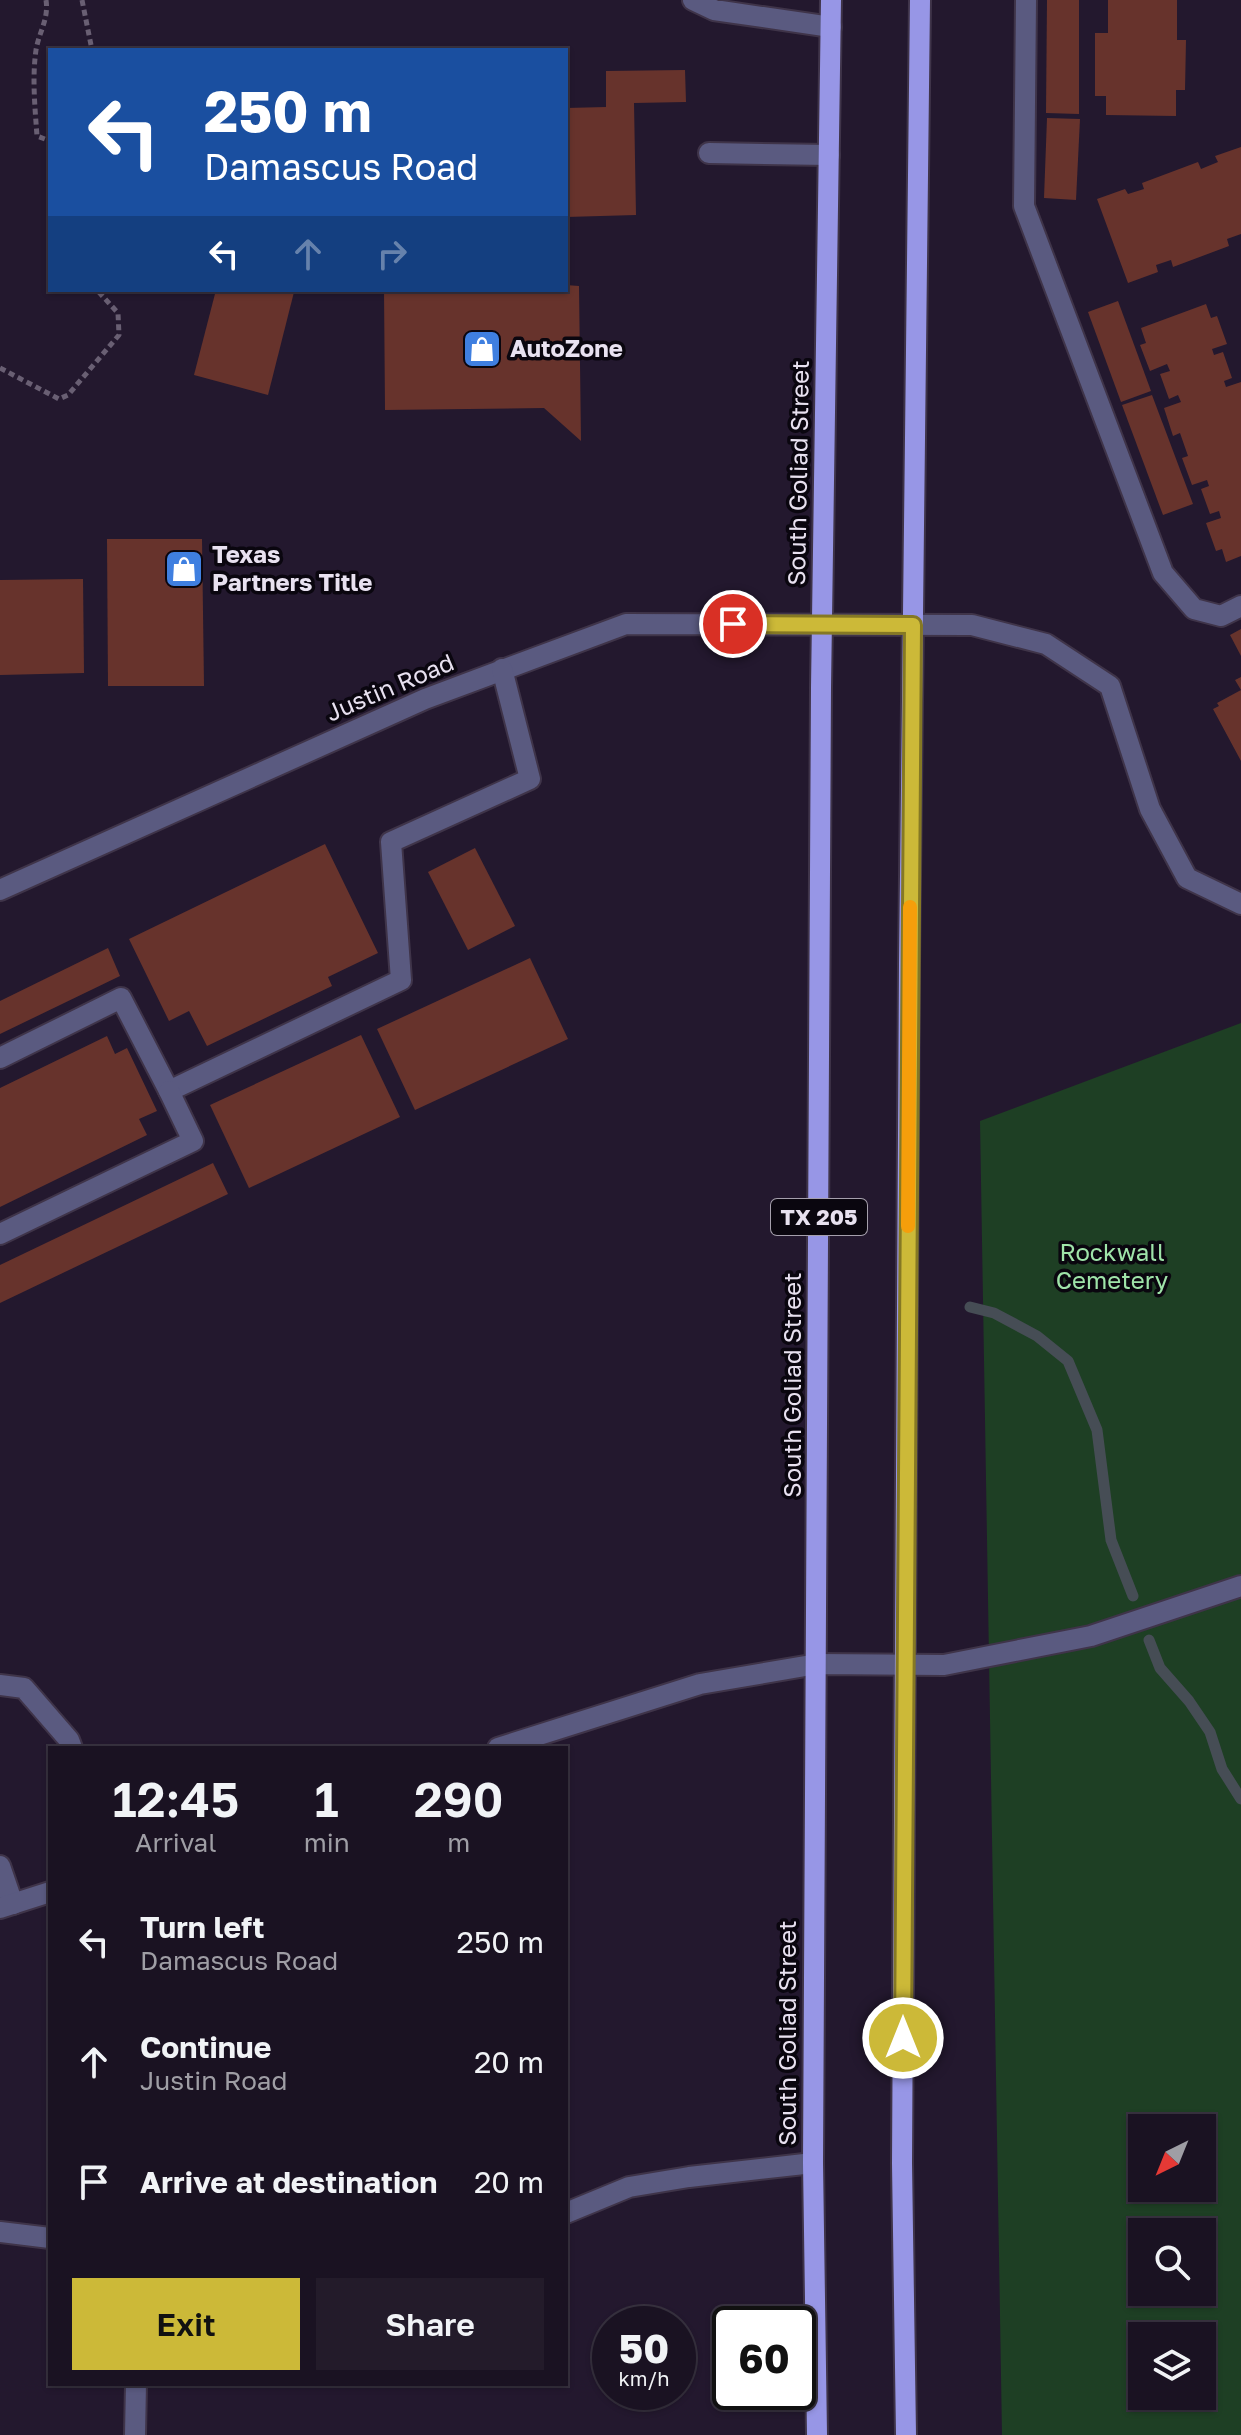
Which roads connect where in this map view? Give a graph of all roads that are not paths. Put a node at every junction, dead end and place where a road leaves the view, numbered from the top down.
1 (693, 0) edge
2 (831, 0) edge
3 (920, 0) edge
4 (1026, 0) edge
5 (831, 27) junction
6 (709, 153) dead end
7 (829, 155) junction
8 (1241, 606) edge
9 (822, 624) junction
10 (913, 625) junction
11 (502, 669) junction
12 (0, 890) edge
13 (1241, 904) edge
14 (0, 1058) edge
15 (169, 1091) junction
16 (0, 1234) edge
17 (1241, 1586) edge
18 (817, 1664) junction
19 (905, 1666) junction
20 (0, 1685) edge
21 (71, 1746) edge
22 (504, 1746) edge
23 (0, 1866) edge
24 (48, 1893) edge
25 (6, 1906) edge
26 (813, 2163) junction
27 (568, 2212) edge
28 (0, 2232) edge
29 (48, 2238) edge
30 (136, 2386) edge
31 (135, 2435) edge
32 (817, 2435) edge
33 (906, 2435) edge

1 - 5 street
2 - 5 main road, South Goliad Street / TX 205
3 - 10 main road
4 - 8 street
5 - 7 main road, South Goliad Street / TX 205
6 - 7 street
7 - 9 main road, South Goliad Street / TX 205
9 - 10 street, Justin Road
9 - 11 street, Justin Road
9 - 18 main road, South Goliad Street / TX 205
10 - 13 street, Justin Road
10 - 19 main road
11 - 12 street, Justin Road
11 - 15 street
14 - 15 street
15 - 16 street
17 - 19 street
18 - 19 street
18 - 22 street
18 - 26 main road, South Goliad Street / TX 205
19 - 33 main road
20 - 21 street
23 - 25 street
24 - 25 street
26 - 27 street
26 - 32 main road, South Goliad Street / TX 205
28 - 29 street
30 - 31 street

